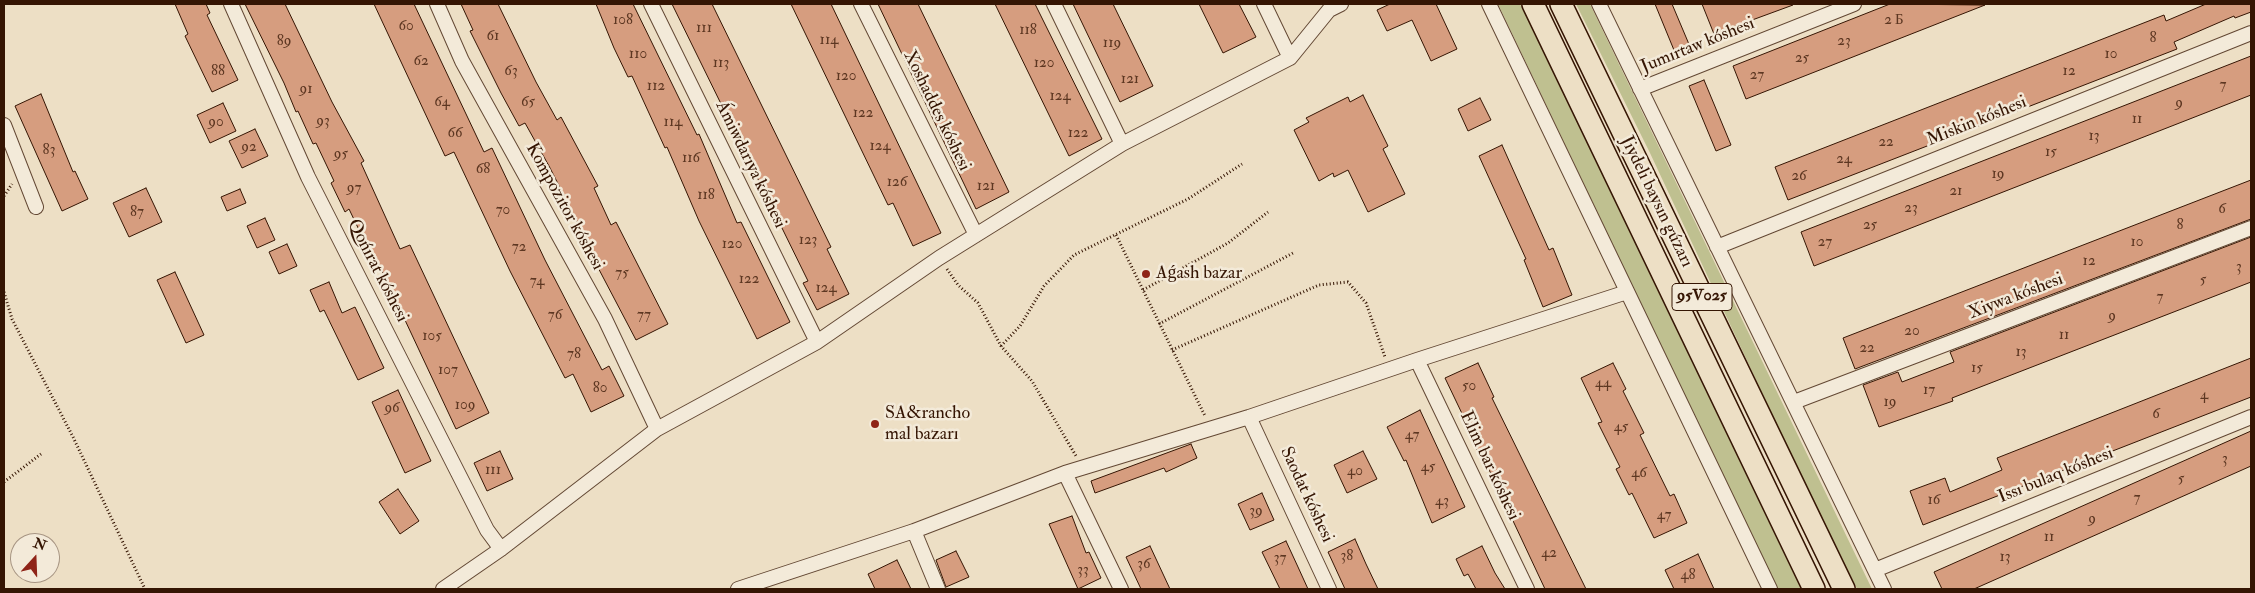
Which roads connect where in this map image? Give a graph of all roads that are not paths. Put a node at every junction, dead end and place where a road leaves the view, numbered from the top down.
1 (230, 4) edge
2 (437, 4) edge
3 (651, 4) edge
4 (861, 4) edge
5 (1054, 4) edge
6 (1264, 4) edge
7 (1341, 4) edge
8 (1489, 4) edge
9 (1532, 4) edge
10 (1561, 4) edge
11 (1599, 4) edge
12 (1854, 4) edge
13 (2251, 33) edge
14 (1290, 58) junction
15 (1640, 89) junction
16 (4, 125) edge
17 (1122, 144) junction
18 (36, 207) dead end
19 (2251, 228) edge
20 (976, 235) junction
21 (1717, 247) junction
22 (1627, 292) junction
23 (817, 342) junction
24 (1417, 360) junction
25 (1794, 402) junction
26 (1249, 417) junction
27 (2251, 417) edge
28 (658, 429) junction
29 (1065, 473) junction
30 (914, 530) junction
31 (501, 550) junction
32 (1875, 570) junction
33 (443, 589) edge
34 (738, 589) edge
35 (938, 589) edge
36 (1121, 589) edge
37 (1329, 589) edge
38 (1527, 589) edge
39 (1770, 589) edge
40 (1814, 589) edge
41 (1844, 589) edge
42 (1884, 589) edge

1 - 31 street, Qońırat kóshesi
2 - 28 street, Kompozitor kóshesi
3 - 23 street, Ámiwdarıya kóshesi
4 - 20 street, Xoshaddes kóshesi
5 - 17 street
6 - 14 street
7 - 14 street
8 - 22 street
9 - 40 main road, Jiydeli baysın gúzarı / 95V025
10 - 41 main road, Jiydeli baysın gúzarı / 95V025
11 - 15 street
12 - 15 street, Jumırtaw kóshesi
13 - 21 street, Miskin kóshesi
14 - 17 street
15 - 21 street
16 - 18 street
17 - 20 street
19 - 25 street, Xiywa kóshesi
20 - 23 street
21 - 25 street
22 - 24 street
22 - 39 street
23 - 28 street
24 - 26 street
24 - 38 street, Elim bar kóshesi
25 - 32 street
26 - 29 street
26 - 37 street, Saodat kóshesi
27 - 32 street, Issı bulaq kóshesi
28 - 31 street
29 - 30 street
29 - 36 street
30 - 34 street
30 - 35 street
31 - 33 street
32 - 42 street

